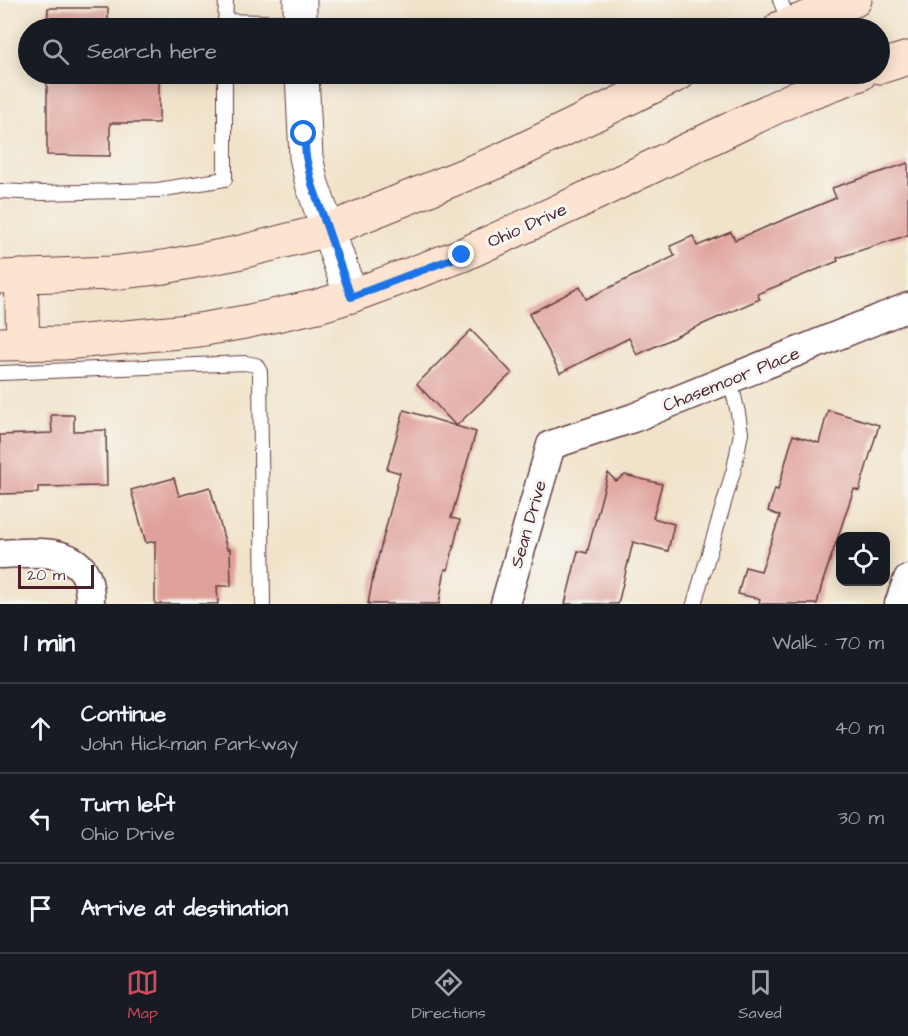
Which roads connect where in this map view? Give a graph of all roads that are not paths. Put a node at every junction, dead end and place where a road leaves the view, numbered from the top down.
1 (226, 0) edge
2 (855, 0) edge
3 (225, 18) edge
4 (783, 18) edge
5 (908, 58) edge
6 (890, 64) edge
7 (225, 84) edge
8 (302, 84) edge
9 (658, 84) edge
10 (833, 84) edge
11 (0, 191) edge
12 (328, 230) junction
13 (10, 277) edge
14 (351, 297) junction
15 (908, 307) edge
16 (11, 344) edge
17 (0, 373) edge
18 (729, 380) junction
19 (551, 445) joint
20 (0, 554) edge
21 (908, 579) edge
22 (90, 604) edge
23 (264, 604) edge
24 (505, 604) edge
25 (694, 604) edge
26 (899, 604) edge

1 - 3 lane
2 - 4 main road
5 - 6 main road
7 - 11 lane
8 - 12 street
9 - 12 main road
10 - 14 main road, Ohio Drive
12 - 13 main road
12 - 14 street
13 - 16 main road
14 - 16 main road, Ohio Drive
15 - 18 street, Chasemoor Place
17 - 23 lane
18 - 19 street, Chasemoor Place
18 - 25 lane
19 - 24 street, Sean Drive
20 - 22 street
21 - 26 street

